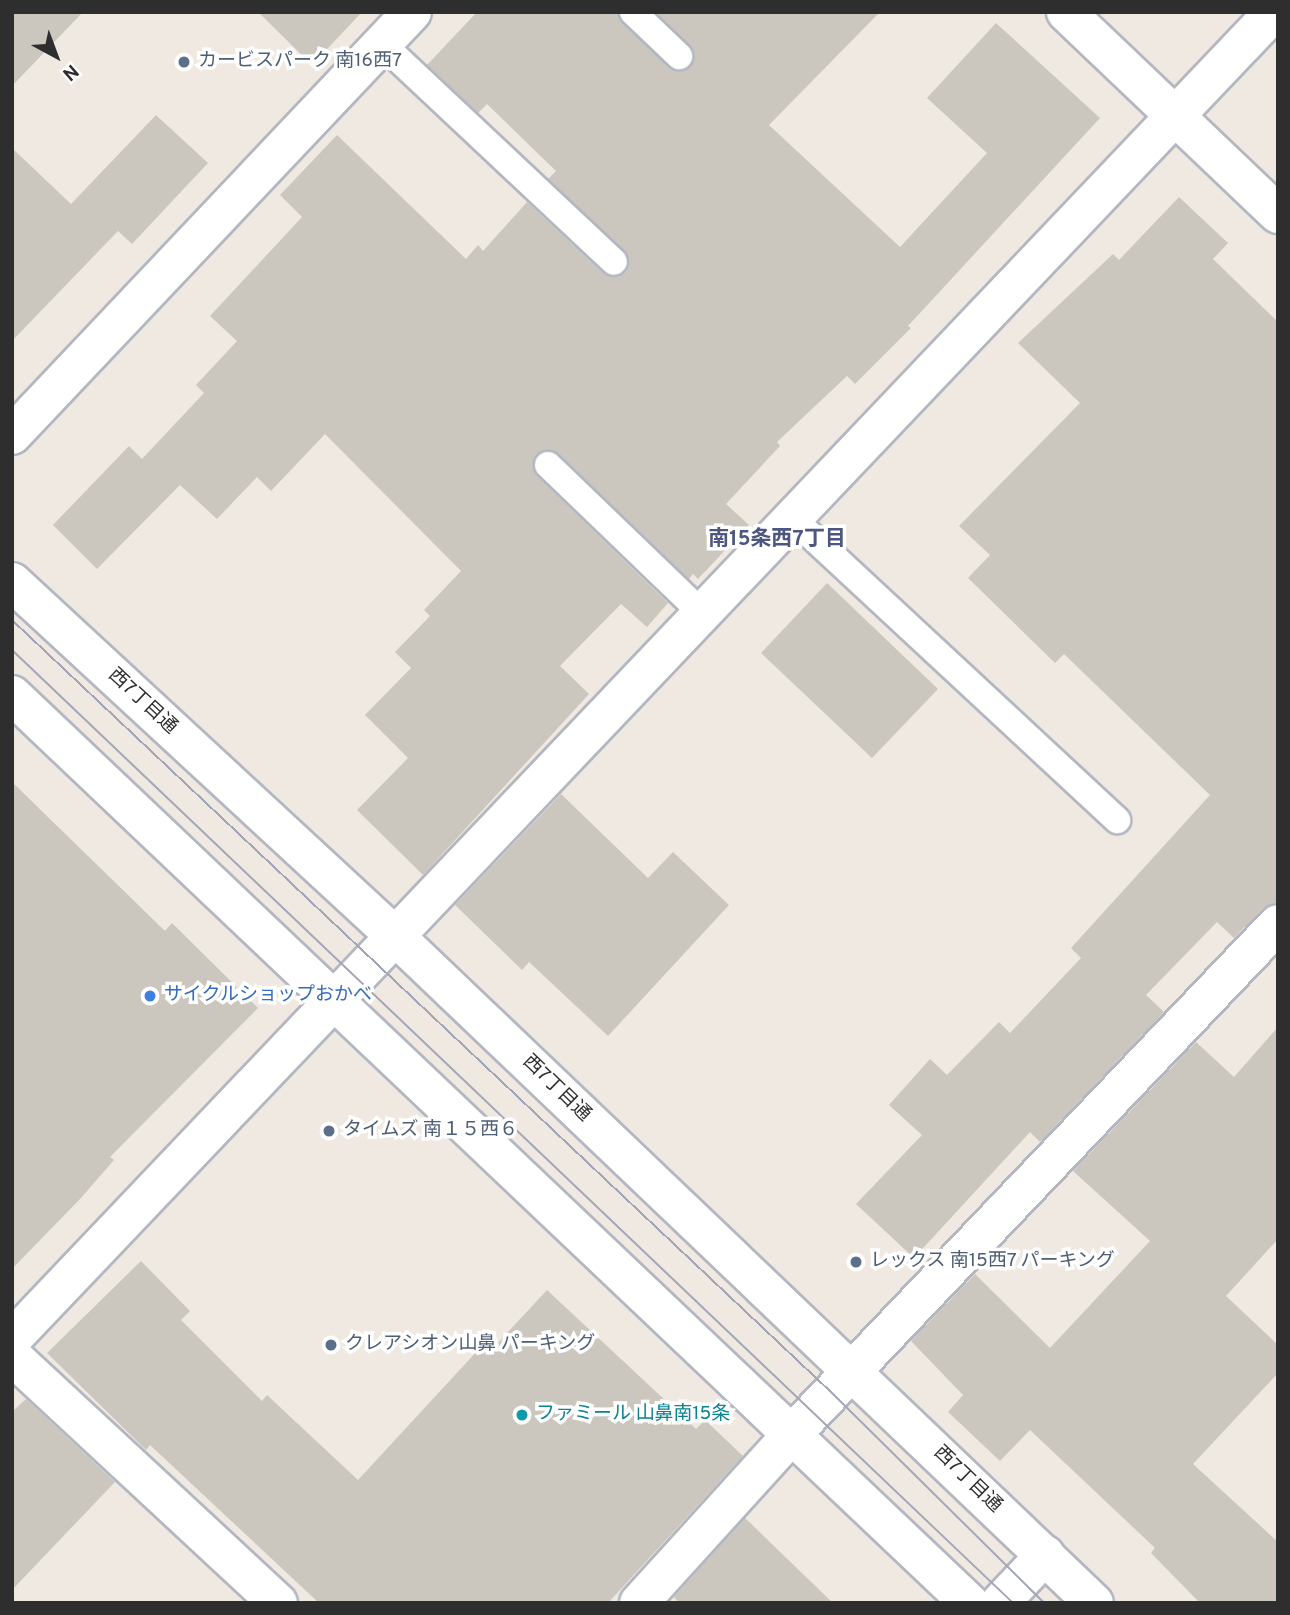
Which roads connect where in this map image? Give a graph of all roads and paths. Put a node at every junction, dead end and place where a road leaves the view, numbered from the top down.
1 (412, 12) edge
2 (633, 12) edge
3 (1066, 12) edge
4 (1274, 12) edge
5 (382, 44) junction
6 (679, 55) dead end
7 (1175, 116) junction
8 (1278, 214) edge
9 (614, 262) dead end
10 (12, 435) edge
11 (548, 465) dead end
12 (792, 518) junction
13 (12, 582) edge
14 (702, 613) junction
15 (12, 695) edge
16 (1117, 820) dead end
17 (1278, 925) edge
18 (395, 936) junction
19 (336, 1000) junction
20 (12, 1339) edge
21 (12, 1356) edge
22 (852, 1371) junction
23 (792, 1434) junction
24 (1045, 1555) junction
25 (278, 1603) edge
26 (639, 1603) edge
27 (969, 1603) edge
28 (1000, 1603) edge
29 (1094, 1603) edge

1 - 5 street
2 - 6 lane
3 - 7 street
4 - 7 street
5 - 9 lane
5 - 10 street
7 - 8 street
7 - 12 street
11 - 14 lane
12 - 14 street
12 - 16 lane
13 - 18 street, 西7丁目通
14 - 18 street
15 - 19 street
17 - 22 street
18 - 19 street
18 - 22 street, 西7丁目通
19 - 20 street
19 - 23 street
21 - 25 street
22 - 23 street
22 - 24 street, 西7丁目通
23 - 26 street
23 - 27 street
24 - 28 street
24 - 29 street, 西7丁目通

